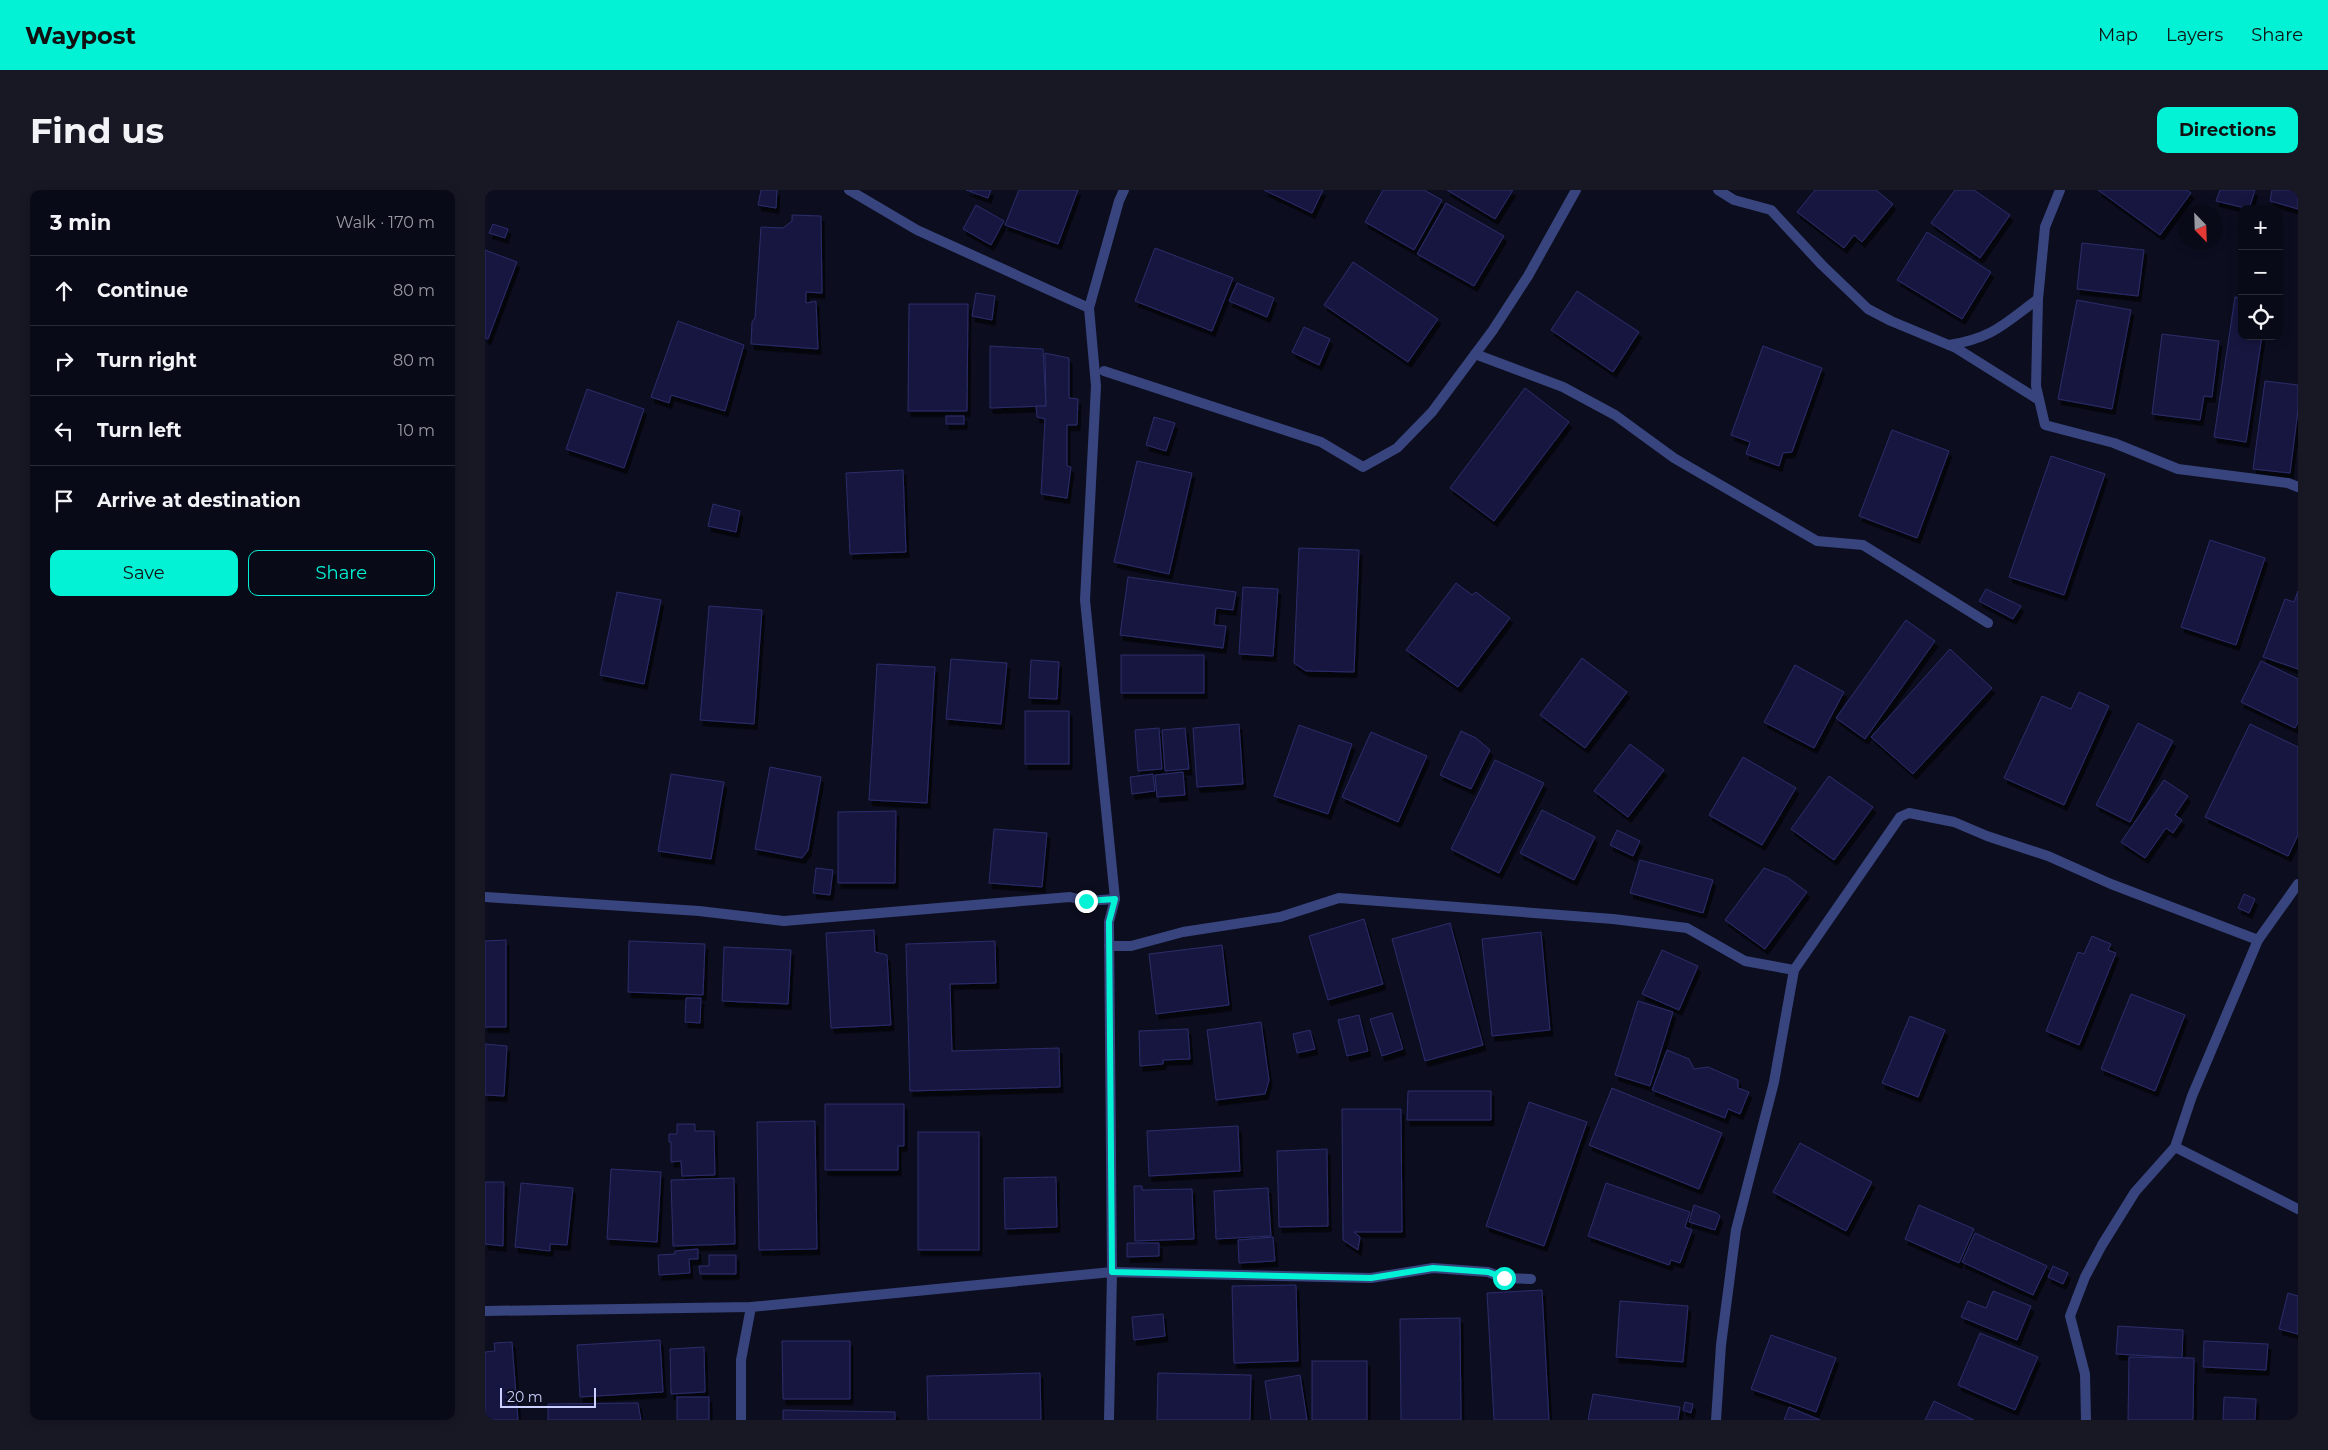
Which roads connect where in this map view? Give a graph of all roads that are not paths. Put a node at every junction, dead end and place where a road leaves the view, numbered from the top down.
1 (849, 190) edge
2 (1125, 190) edge
3 (1576, 190) edge
4 (1718, 190) edge
5 (2060, 190) edge
6 (2038, 299) junction
7 (1089, 308) junction
8 (1949, 345) junction
9 (1475, 354) junction
10 (1103, 372) dead end
11 (2039, 400) junction
12 (2298, 487) edge
13 (1988, 623) dead end
14 (2298, 884) edge
15 (485, 897) edge
16 (1115, 899) junction
17 (2258, 940) junction
18 (1109, 946) junction
19 (1794, 970) junction
20 (2175, 1147) junction
21 (2298, 1209) edge
22 (1112, 1272) junction
23 (1531, 1279) dead end
24 (751, 1307) junction
25 (485, 1311) edge
26 (741, 1420) edge
27 (1109, 1420) edge
28 (1716, 1420) edge
29 (2086, 1420) edge

1 - 7 street
2 - 7 street
3 - 9 street
4 - 8 street
5 - 6 street
6 - 8 street
6 - 11 street
7 - 16 street
8 - 11 street
9 - 10 street
9 - 13 street
11 - 12 street
14 - 17 street
15 - 16 street
16 - 18 street
17 - 19 street
17 - 20 street
18 - 19 street
18 - 22 street
19 - 28 street
20 - 21 street
20 - 29 street
22 - 23 street
22 - 24 street
22 - 27 street
24 - 25 street
24 - 26 street

